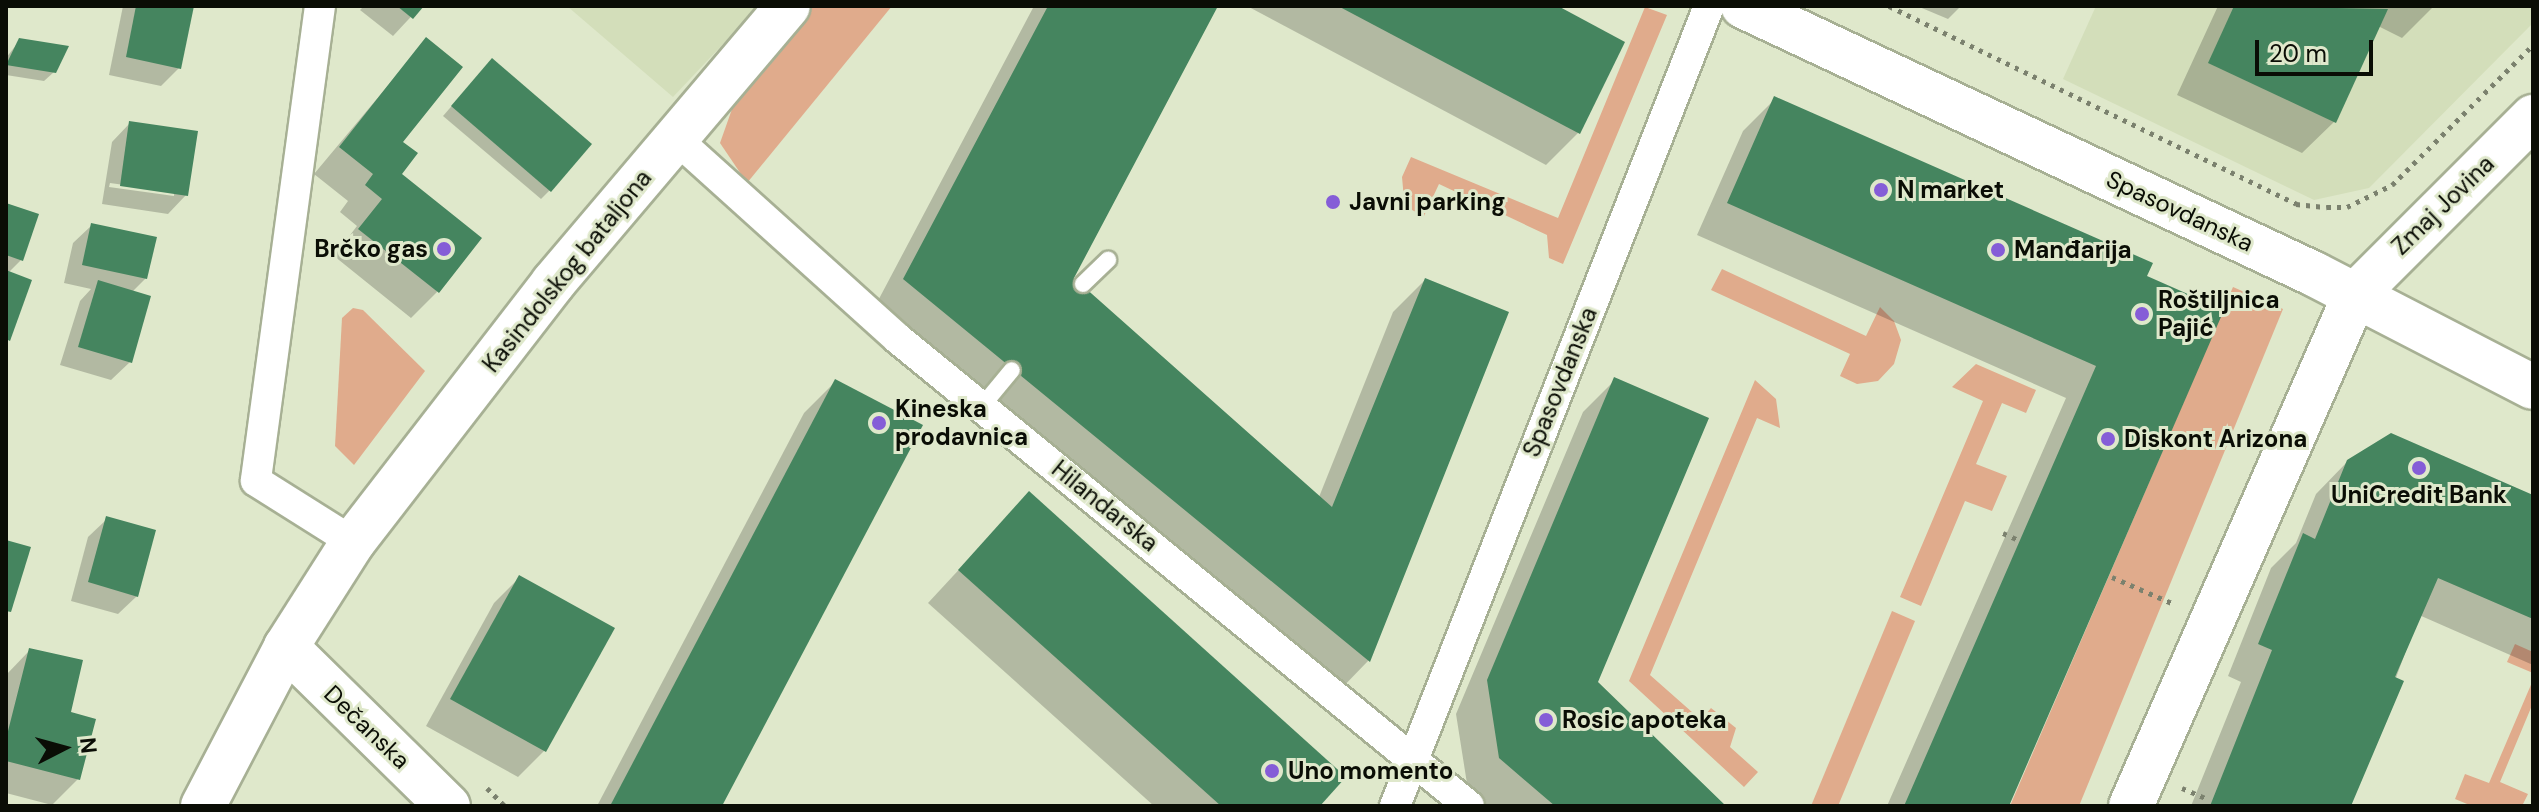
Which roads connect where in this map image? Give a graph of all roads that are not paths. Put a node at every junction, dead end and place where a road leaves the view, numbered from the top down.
1 (320, 6) edge
2 (788, 6) edge
3 (1709, 6) edge
4 (1743, 6) edge
5 (2533, 117) edge
6 (674, 137) junction
7 (1108, 260) dead end
8 (1083, 284) dead end
9 (2355, 295) junction
10 (1012, 370) dead end
11 (2533, 387) edge
12 (983, 405) junction
13 (353, 542) junction
14 (286, 647) junction
15 (1412, 759) junction
16 (203, 806) edge
17 (448, 806) edge
18 (1395, 806) edge
19 (1469, 806) edge
20 (2131, 806) edge

1 - 13 street
2 - 6 street, Kasindolskog bataljona
3 - 15 street, Spasovdanska
4 - 9 street, Spasovdanska
5 - 9 street, Zmaj Jovina
6 - 12 street, Hilandarska
6 - 13 street, Kasindolskog bataljona
7 - 8 lane
9 - 11 street, Spasovdanska
9 - 20 street
10 - 12 lane
12 - 15 street, Hilandarska
13 - 14 street, Kasindolskog bataljona
14 - 16 street, Kasindolskog bataljona
14 - 17 street, Dečanska
15 - 18 street, Spasovdanska
15 - 19 street, Hilandarska

